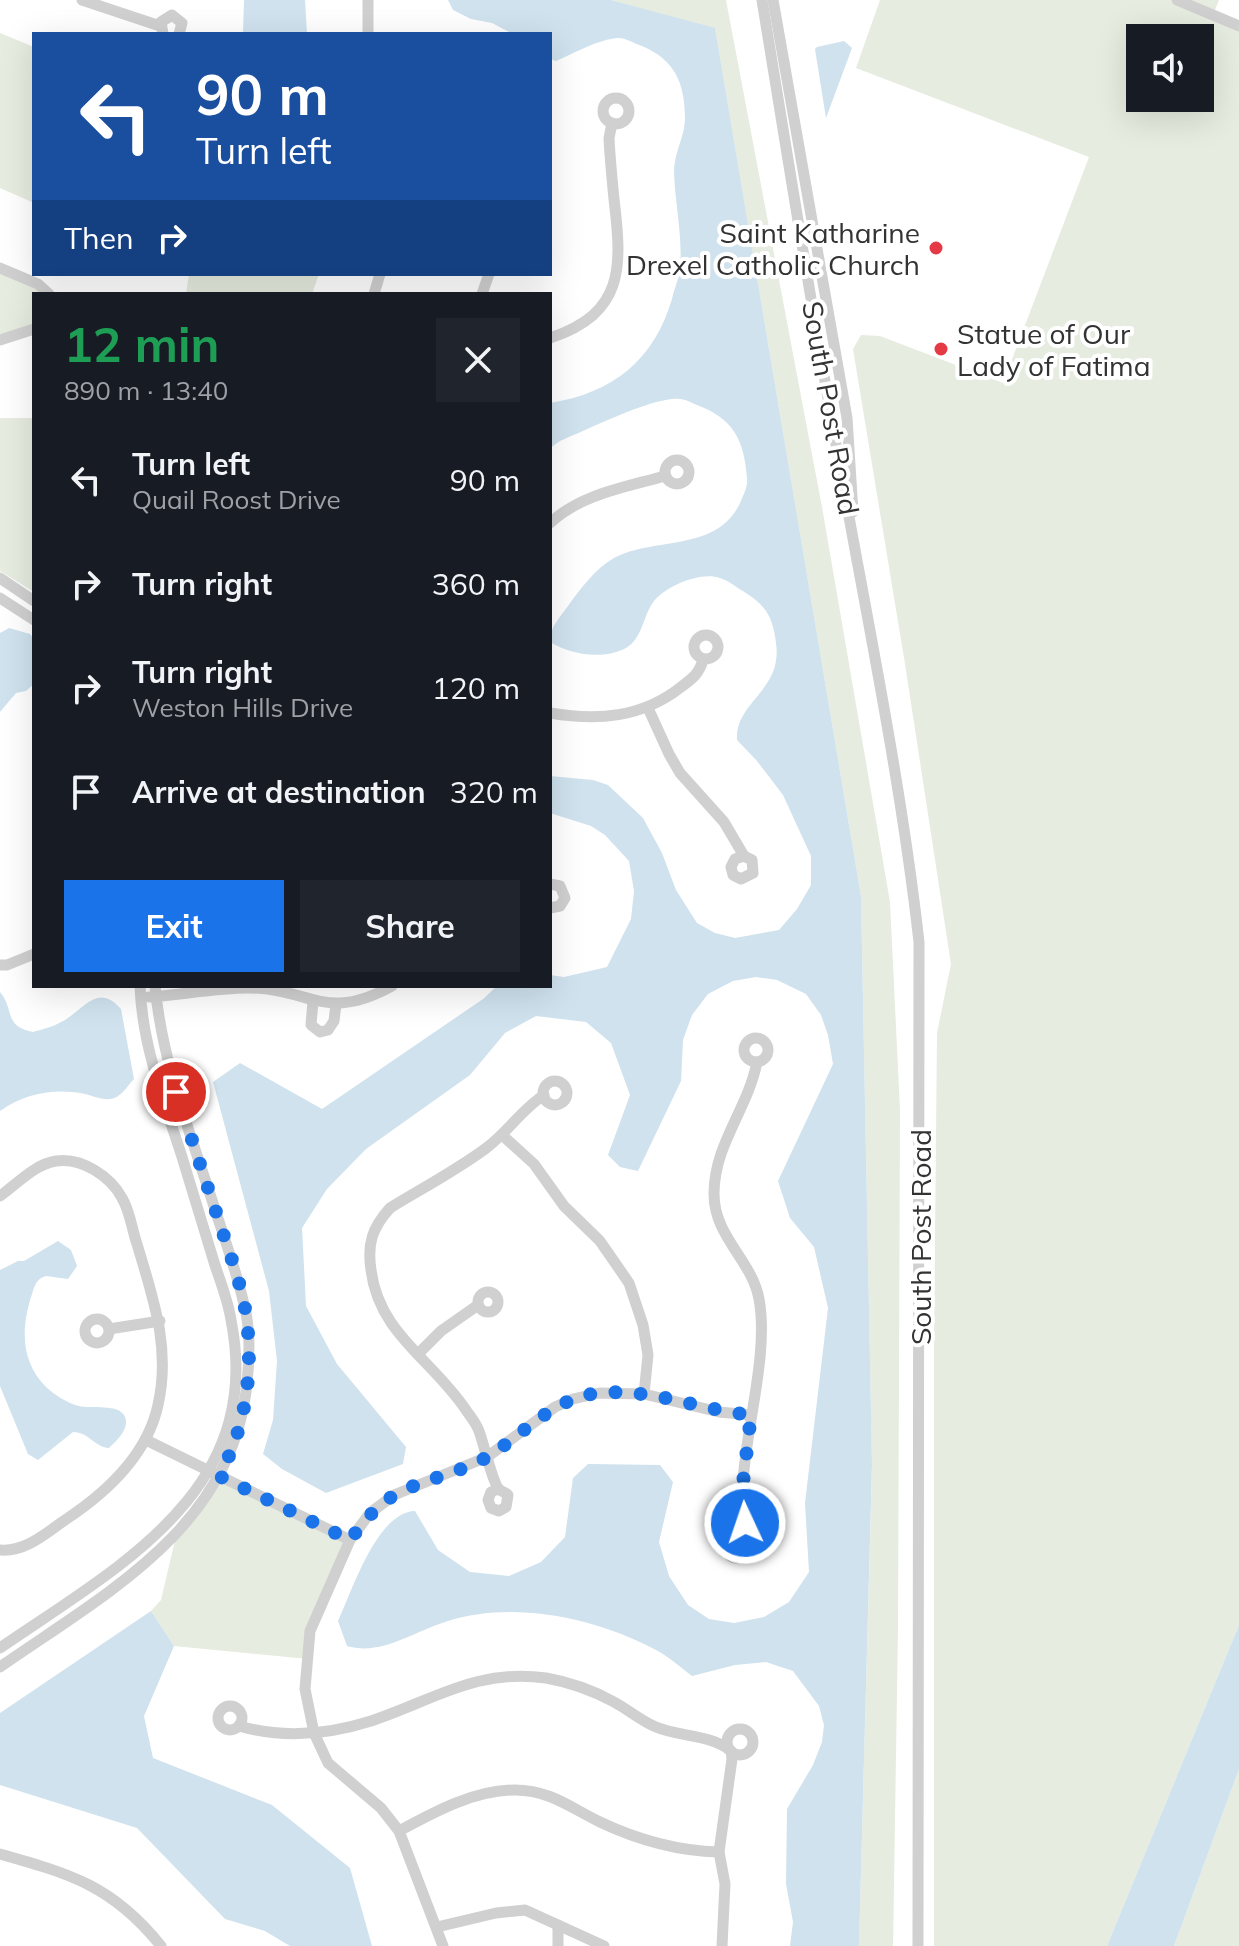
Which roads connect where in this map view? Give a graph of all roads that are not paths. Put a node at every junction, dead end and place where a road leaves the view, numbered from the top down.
1 (82, 0) edge
2 (368, 0) edge
3 (762, 0) edge
4 (773, 0) edge
5 (1177, 0) edge
6 (1239, 26) edge
7 (162, 30) edge
8 (180, 32) edge
9 (368, 32) edge
10 (612, 123) dead end
11 (0, 268) edge
12 (824, 287) junction
13 (811, 290) junction
14 (47, 292) edge
15 (32, 330) edge
16 (552, 337) edge
17 (0, 340) edge
18 (665, 476) dead end
19 (552, 521) edge
20 (853, 533) junction
21 (0, 578) edge
22 (0, 598) edge
23 (32, 600) edge
24 (32, 619) edge
25 (703, 659) dead end
26 (648, 708) junction
27 (552, 713) edge
28 (744, 856) dead end
29 (552, 884) edge
30 (552, 908) edge
31 (32, 955) edge
32 (0, 965) edge
33 (226, 988) edge
34 (256, 988) edge
35 (388, 988) edge
36 (156, 991) edge
37 (140, 992) edge
38 (313, 1001) junction
39 (336, 1004) junction
40 (757, 1062) dead end
41 (544, 1095) dead end
42 (502, 1135) junction
43 (0, 1196) edge
44 (478, 1305) dead end
45 (160, 1321) junction
46 (109, 1329) dead end
47 (419, 1353) junction
48 (644, 1394) junction
49 (751, 1415) junction
50 (146, 1440) junction
51 (487, 1457) junction
52 (214, 1473) junction
53 (498, 1489) dead end
54 (741, 1536) dead end
55 (350, 1540) junction
56 (0, 1550) edge
57 (0, 1648) edge
58 (0, 1667) edge
59 (239, 1726) dead end
60 (314, 1733) junction
61 (399, 1831) junction
62 (719, 1852) junction
63 (0, 1854) edge
64 (558, 1925) junction
65 (437, 1927) junction
66 (161, 1946) edge
67 (443, 1946) edge
68 (558, 1946) edge
69 (604, 1946) edge
70 (722, 1946) edge
71 (918, 1946) edge

1 - 7 street
2 - 9 street
3 - 13 street, South Post Road
4 - 12 street, South Post Road
5 - 6 street
7 - 8 street
10 - 16 street
11 - 14 street
12 - 13 street
12 - 20 street, South Post Road
13 - 20 street, South Post Road
15 - 17 street
18 - 19 street
20 - 71 street, South Post Road
21 - 23 street
22 - 24 street
25 - 26 street
26 - 27 street
26 - 28 street
29 - 30 street
31 - 32 street
33 - 36 street
34 - 38 street
35 - 39 street
36 - 37 street
36 - 52 street
37 - 52 street
38 - 39 street
38 - 39 street
40 - 49 street
41 - 42 street
42 - 47 street
42 - 48 street
43 - 45 street
44 - 47 street
45 - 46 street
45 - 50 street
47 - 51 street
48 - 49 street
48 - 51 street
49 - 54 street
50 - 52 street
50 - 56 street
51 - 53 street
51 - 55 street
52 - 55 street
52 - 57 street
52 - 58 street
55 - 60 street
59 - 60 street
60 - 61 street
60 - 62 street
61 - 62 street
61 - 65 street
62 - 70 street
63 - 66 street
64 - 65 street
64 - 68 street
64 - 69 street
65 - 67 street

